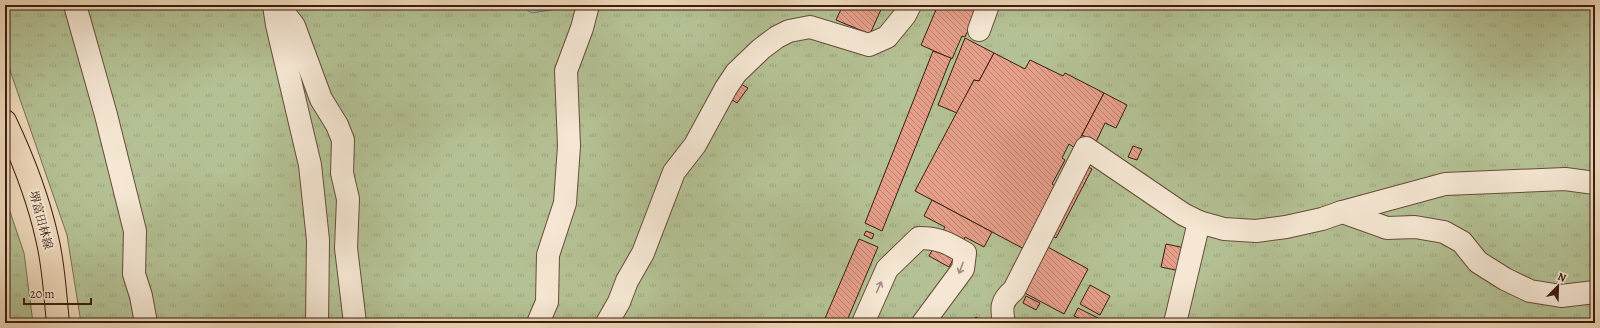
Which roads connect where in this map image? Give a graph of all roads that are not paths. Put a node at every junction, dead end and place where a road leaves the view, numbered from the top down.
1 (75, 5) edge
2 (588, 5) edge
3 (910, 5) edge
4 (988, 5) edge
5 (274, 7) edge
6 (979, 30) dead end
7 (5, 121) edge
8 (1595, 183) edge
9 (1342, 212) junction
10 (1199, 222) junction
11 (1595, 292) edge
12 (58, 323) edge
13 (146, 323) edge
14 (317, 323) edge
15 (355, 323) edge
16 (538, 323) edge
17 (607, 323) edge
18 (863, 323) edge
19 (923, 323) edge
20 (1004, 323) edge
21 (1175, 323) edge

1 - 13 lane
2 - 16 lane
3 - 17 lane
4 - 6 lane
5 - 14 lane
5 - 15 lane
7 - 12 main road, 堺富田林線
8 - 9 lane
9 - 10 lane
9 - 11 lane
10 - 20 lane
10 - 21 lane
18 -> 19 lane

